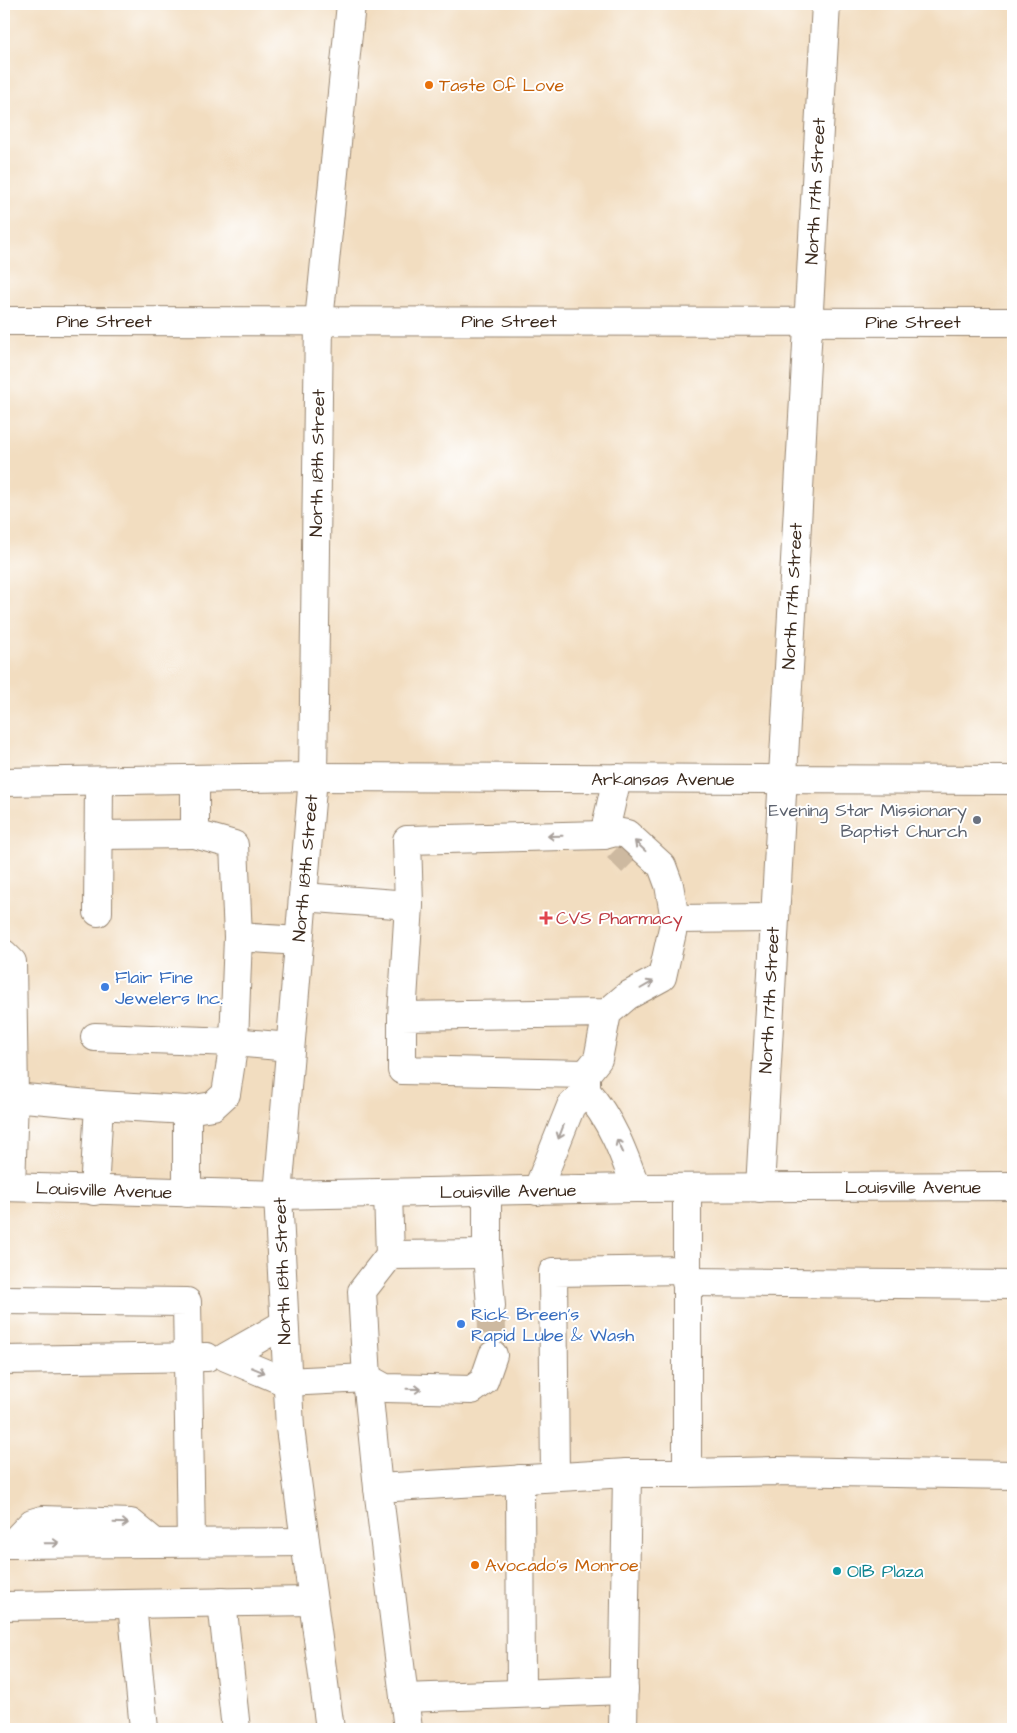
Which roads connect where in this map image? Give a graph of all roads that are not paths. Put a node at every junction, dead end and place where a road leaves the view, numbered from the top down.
1 (351, 4) edge
2 (826, 4) edge
3 (4, 321) edge
4 (319, 321) junction
5 (808, 322) junction
6 (1013, 322) edge
7 (313, 777) junction
8 (617, 778) junction
9 (781, 779) junction
10 (195, 780) junction
11 (1013, 780) edge
12 (99, 781) junction
13 (4, 782) edge
14 (195, 834) junction
15 (98, 835) junction
16 (618, 849) junction
17 (669, 885) junction
18 (303, 897) junction
19 (409, 905) junction
20 (98, 912) dead end
21 (774, 918) junction
22 (675, 919) junction
23 (238, 937) junction
24 (299, 941) junction
25 (4, 954) edge
26 (607, 1013) junction
27 (402, 1016) junction
28 (95, 1037) dead end
29 (234, 1042) junction
30 (290, 1047) junction
31 (586, 1083) junction
32 (14, 1097) junction
33 (99, 1105) junction
34 (187, 1110) junction
35 (1013, 1186) edge
36 (7, 1187) edge
37 (636, 1188) junction
38 (760, 1188) junction
39 (687, 1189) junction
40 (94, 1191) junction
41 (537, 1191) junction
42 (488, 1192) junction
43 (187, 1193) junction
44 (388, 1194) junction
45 (278, 1195) junction
46 (487, 1254) junction
47 (390, 1255) junction
48 (686, 1276) junction
49 (1013, 1284) edge
50 (4, 1300) edge
51 (491, 1306) tunnel mouth
52 (284, 1324) junction
53 (493, 1355) tunnel mouth
54 (189, 1357) junction
55 (226, 1357) junction
56 (4, 1360) edge
57 (367, 1378) junction
58 (286, 1382) junction
59 (627, 1473) junction
60 (687, 1473) junction
61 (1013, 1475) edge
62 (555, 1477) junction
63 (520, 1479) junction
64 (378, 1488) junction
65 (191, 1542) junction
66 (305, 1542) junction
67 (8, 1544) edge
68 (313, 1601) junction
69 (222, 1602) junction
70 (132, 1604) junction
71 (4, 1606) edge
72 (624, 1690) junction
73 (521, 1694) junction
74 (404, 1698) junction
75 (144, 1729) edge
76 (236, 1729) edge
77 (330, 1729) edge
78 (408, 1729) edge
79 (624, 1729) edge

1 - 4 street, North 18th Street
2 - 5 street, North 17th Street
3 - 4 street, Pine Street
4 - 5 street, Pine Street
4 - 7 street, North 18th Street
5 - 6 street, Pine Street
5 - 9 street, North 17th Street
7 - 8 street, Arkansas Avenue
7 - 10 street, Arkansas Avenue
7 - 18 street, North 18th Street
8 - 9 street, Arkansas Avenue
8 - 16 street
9 - 11 street, Arkansas Avenue
9 - 21 street, North 17th Street
10 - 12 street, Arkansas Avenue
10 - 14 street
12 - 13 street, Arkansas Avenue
12 - 15 street
14 - 15 street
14 - 23 street
15 - 20 street
16 - 17 street
17 -> 16 street
16 -> 19 street
17 - 22 street
18 - 19 street
18 - 24 street, North 18th Street
19 - 27 street
21 - 22 street
21 - 38 street, North 17th Street
26 -> 22 street
23 - 24 street
23 - 29 street
24 - 30 street, North 18th Street
25 - 32 street
26 - 27 street
26 - 31 street
27 - 31 street
28 - 29 street
29 - 30 street
29 - 34 street
30 - 45 street, North 18th Street
37 -> 31 street
31 -> 41 street
32 - 33 street
32 - 36 street
33 - 34 street
33 - 40 street
34 - 43 street
35 - 38 street, Louisville Avenue
36 - 40 street, Louisville Avenue
37 - 39 street, Louisville Avenue
37 - 41 street, Louisville Avenue
38 - 39 street, Louisville Avenue
39 - 48 street
40 - 43 street, Louisville Avenue
41 - 42 street, Louisville Avenue
42 - 44 street, Louisville Avenue
42 - 46 street
43 - 45 street, Louisville Avenue
44 - 45 street, Louisville Avenue
44 - 47 street
45 - 52 street, North 18th Street
46 - 47 street
46 - 51 street
47 - 57 street
48 - 49 street
48 - 60 street
48 - 62 street
50 - 54 street
52 - 55 street
52 - 58 street, North 18th Street
57 -> 53 street
54 - 55 street
54 - 56 street
54 - 65 street
55 -> 58 street
57 - 58 street
57 - 64 street
58 - 66 street, North 18th Street
59 - 60 street
59 - 62 street
59 - 72 street
60 - 61 street
62 - 63 street
63 - 64 street
63 - 73 street
64 - 74 street
65 - 66 street
67 -> 65 street
66 - 68 street, North 18th Street
68 - 69 street
68 - 77 street, North 18th Street
69 - 70 street
69 - 76 street
70 - 71 street
70 - 75 street
72 - 73 street
72 - 79 street
73 - 74 street
74 - 78 street

